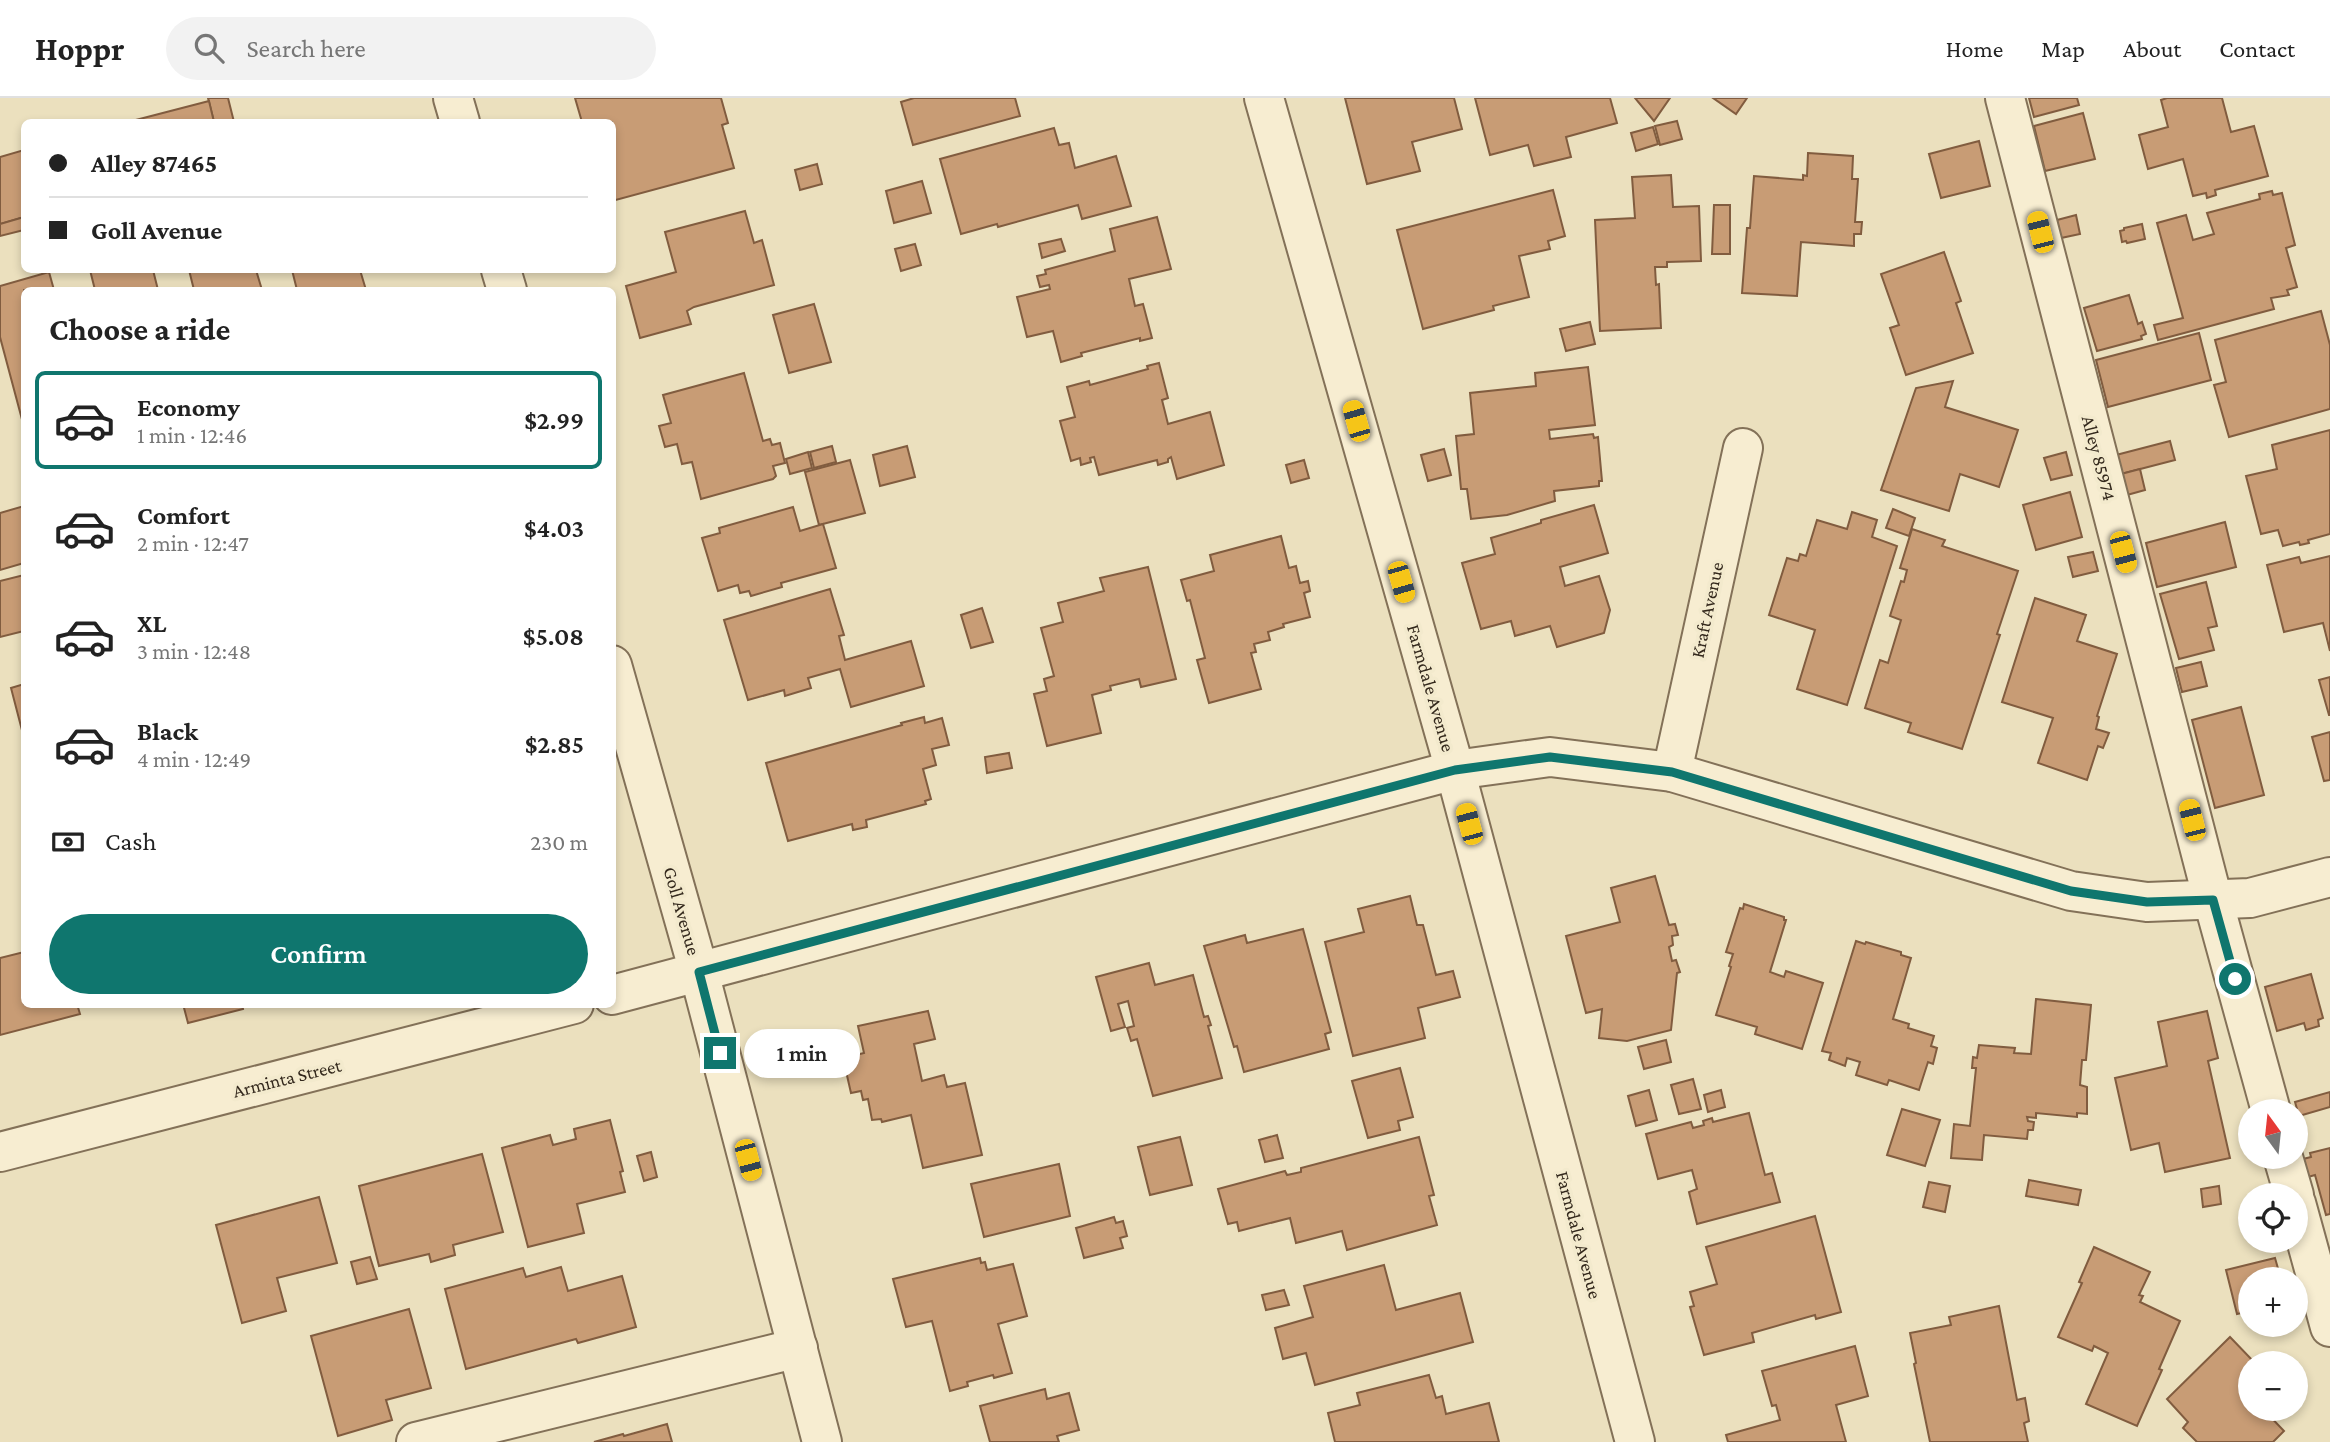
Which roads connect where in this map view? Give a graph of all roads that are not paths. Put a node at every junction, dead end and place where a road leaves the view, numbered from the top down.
1 (453, 98) edge
2 (1264, 98) edge
3 (2006, 98) edge
4 (459, 119) edge
5 (1743, 448) dead end
6 (616, 679) edge
7 (1455, 770) junction
8 (1672, 772) junction
9 (2330, 877) edge
10 (2213, 900) junction
11 (699, 972) junction
12 (616, 994) edge
13 (558, 1008) edge
14 (2268, 1099) edge
15 (0, 1152) edge
16 (2308, 1247) edge
17 (2330, 1327) edge
18 (797, 1348) junction
19 (416, 1442) edge
20 (822, 1442) edge
21 (1635, 1442) edge

1 - 4 street
2 - 7 street, Farmdale Avenue
3 - 10 street, Alley 85974
5 - 8 street, Kraft Avenue
6 - 11 street, Goll Avenue
7 - 8 street
7 - 11 street
7 - 21 street, Farmdale Avenue
8 - 10 street
9 - 10 street
10 - 14 street, Alley 85974
11 - 12 street
11 - 18 street, Goll Avenue
13 - 15 street, Arminta Street
16 - 17 street
18 - 19 street
18 - 20 street, Goll Avenue

